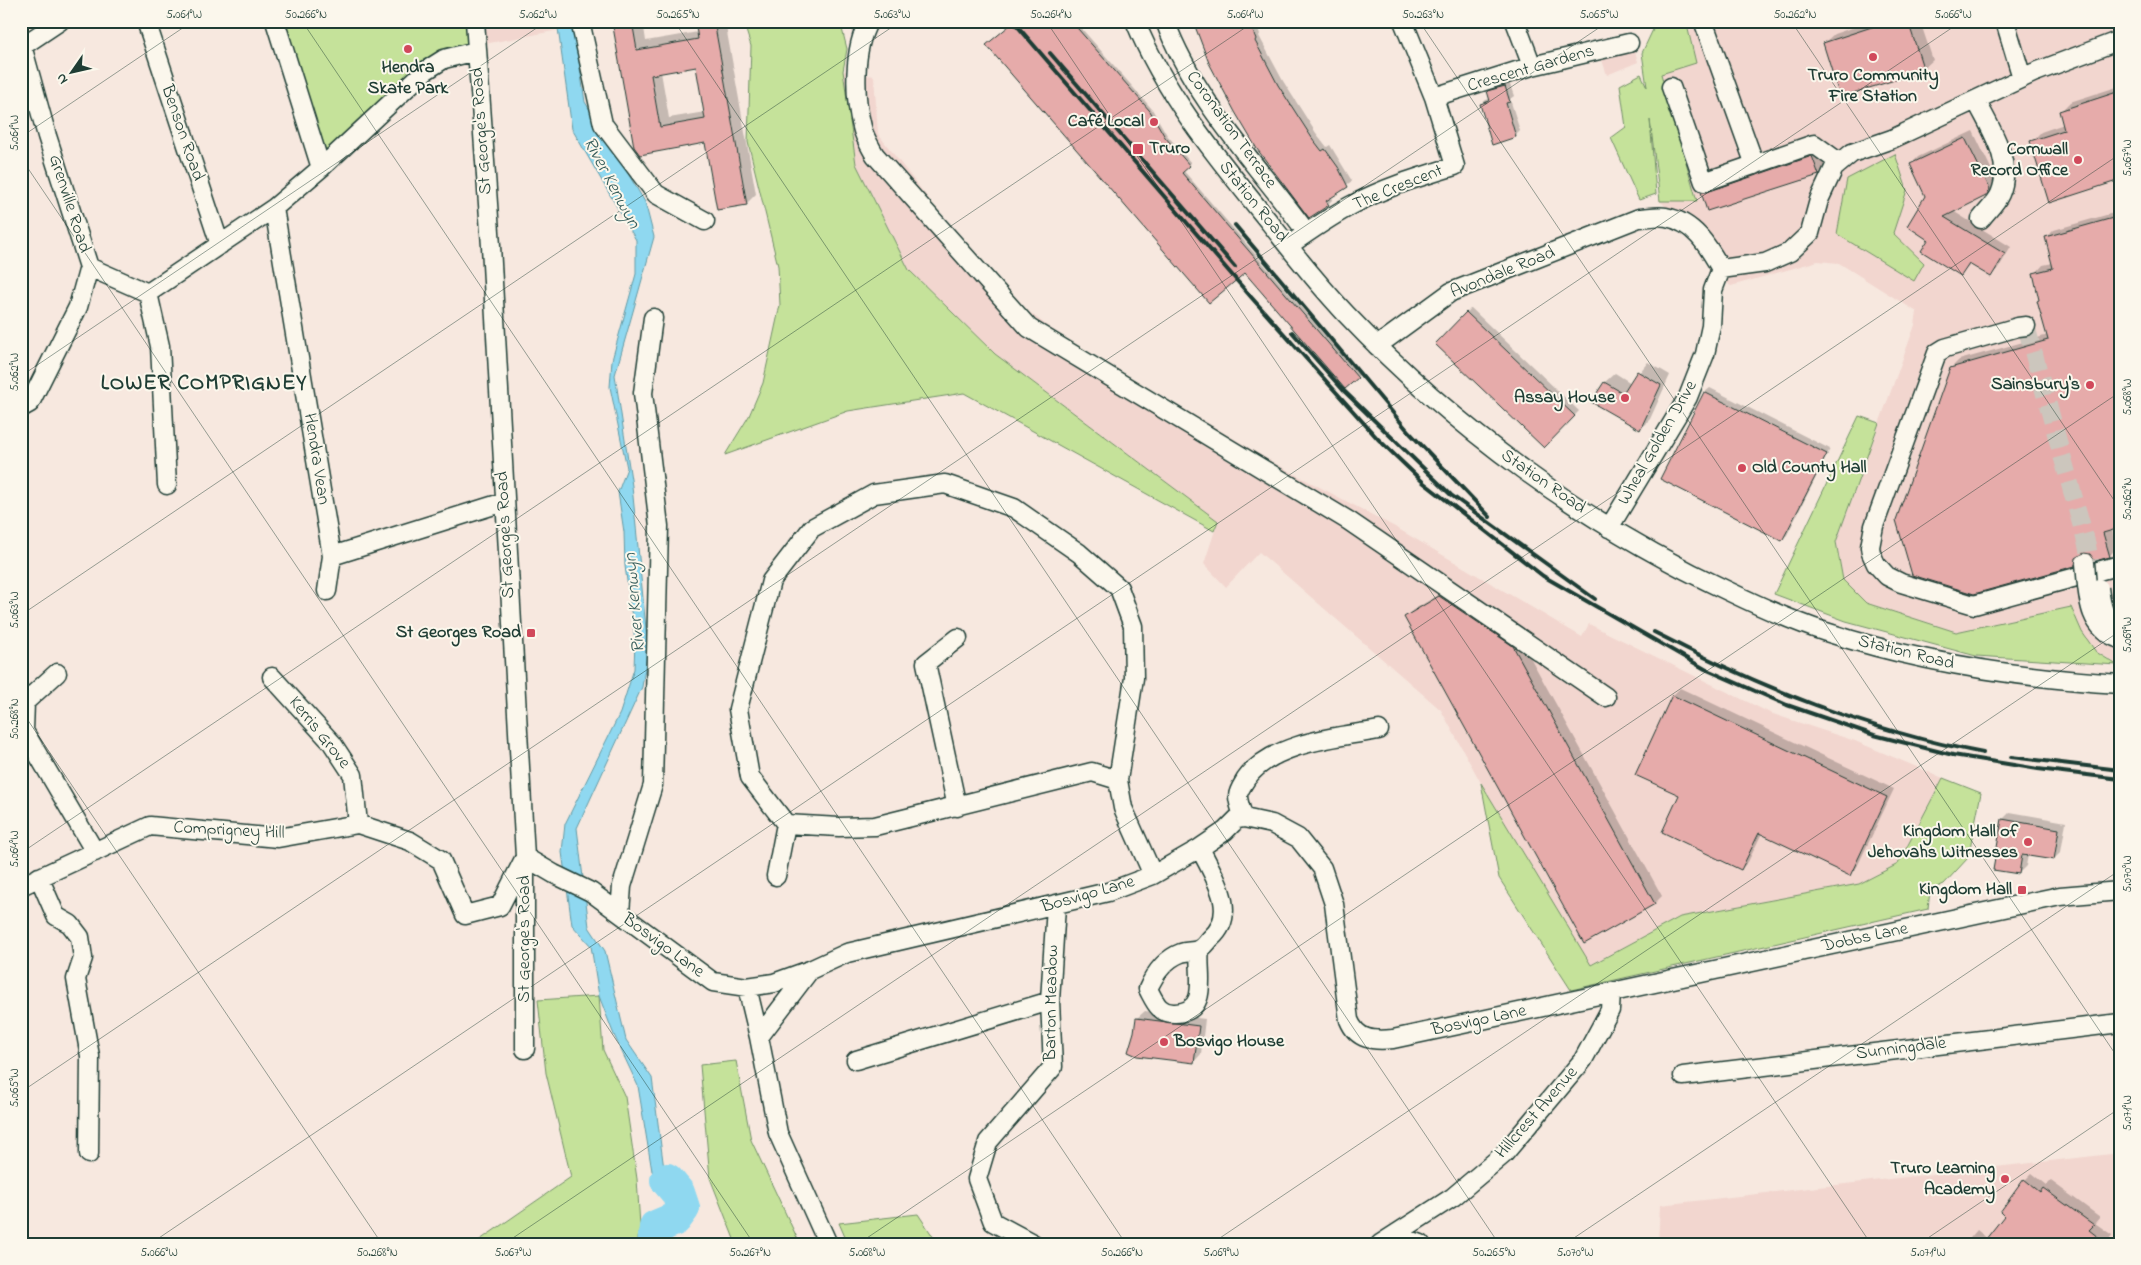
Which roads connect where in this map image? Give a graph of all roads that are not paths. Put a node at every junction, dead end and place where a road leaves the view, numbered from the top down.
1 (60, 21) edge
2 (146, 21) edge
3 (275, 21) edge
4 (475, 21) edge
5 (869, 21) edge
6 (1136, 21) edge
7 (1165, 21) edge
8 (1403, 21) edge
9 (1515, 21) edge
10 (2005, 21) edge
11 (581, 22) edge
12 (1705, 26) dead end
13 (2120, 40) edge
14 (1629, 43) dead end
15 (22, 45) edge
16 (476, 51) junction
17 (1532, 66) junction
18 (2022, 78) junction
19 (1670, 87) dead end
20 (1434, 97) junction
21 (1976, 100) junction
22 (1840, 163) junction
23 (1755, 165) junction
24 (321, 168) junction
25 (274, 208) junction
26 (1981, 219) dead end
27 (705, 221) dead end
28 (1306, 233) junction
29 (220, 245) junction
30 (1288, 246) junction
31 (89, 267) junction
32 (1721, 269) junction
33 (148, 293) junction
34 (653, 318) dead end
35 (2026, 326) dead end
36 (1377, 346) junction
37 (21, 408) edge
38 (167, 485) dead end
39 (504, 502) junction
40 (1609, 528) junction
41 (332, 556) junction
42 (2120, 565) edge
43 (327, 591) dead end
44 (2120, 627) edge
45 (958, 638) dead end
46 (2120, 639) edge
47 (57, 673) dead end
48 (272, 677) dead end
49 (2120, 684) edge
50 (1606, 697) dead end
51 (1379, 730) dead end
52 (1118, 780) junction
53 (957, 807) junction
54 (1244, 818) junction
55 (358, 824) junction
56 (786, 824) junction
57 (1200, 848) junction
58 (95, 852) junction
59 (525, 857) junction
60 (1153, 874) junction
61 (776, 876) dead end
62 (39, 877) junction
63 (21, 886) edge
64 (2120, 891) edge
65 (1056, 906) junction
66 (620, 913) junction
67 (1200, 949) dead end
68 (810, 970) junction
69 (747, 987) junction
70 (1611, 992) junction
71 (1050, 1001) junction
72 (2120, 1023) edge
73 (760, 1037) junction
74 (525, 1049) dead end
75 (856, 1060) dead end
76 (1683, 1076) dead end
77 (89, 1154) dead end
78 (1395, 1235) junction
79 (828, 1244) edge
80 (1034, 1244) edge
81 (1380, 1244) edge
82 (1421, 1244) edge

1 - 15 street
2 - 29 street, Benson Road
3 - 24 street
4 - 16 street, St George's Road
5 - 50 street
6 - 30 street, Station Road
7 - 28 street, Coronation Terrace
8 - 20 street, The Crescent
9 - 17 street
10 - 18 street
11 - 27 street
12 - 23 street
13 - 18 street
14 - 17 street, Crescent Gardens
15 - 31 street, Grenville Road
16 - 24 street
16 - 39 street, St George's Road
17 - 20 street, Crescent Gardens
18 - 21 street
19 - 23 street
20 - 28 street, The Crescent
21 - 22 street
21 - 26 street
22 - 23 street
22 - 32 street
24 - 25 street
25 - 29 street
25 - 41 street, Hendra Vean
28 - 30 street, The Crescent
29 - 33 street
30 - 36 street, Station Road
31 - 33 street
31 - 37 street, Grenville Road
32 - 36 street, Avondale Road
32 - 40 street, Wheal Golden Drive
33 - 38 street
34 - 66 street
35 - 42 street
36 - 40 street, Station Road
39 - 41 street
39 - 59 street, St George's Road
40 - 49 street, Station Road
41 - 43 street, Hendra Vean
44 - 46 street, bridge
45 - 53 street
47 - 58 street
48 - 55 street, Kerris Grove
51 - 54 street
52 - 53 street
52 - 56 street
52 - 60 street
53 - 56 street
54 - 57 street, Bosvigo Lane
54 - 70 street, Bosvigo Lane
55 - 58 street, Comprigney Hill
55 - 59 street, Comprigney Hill
56 - 61 street
57 - 60 street, Bosvigo Lane
57 - 67 street
58 - 62 street, Comprigney Hill
59 - 66 street, Bosvigo Lane
59 - 74 street, St George's Road
60 - 65 street, Bosvigo Lane
62 - 63 street, Comprigney Hill
62 - 77 street
64 - 70 street, Dobbs Lane
65 - 68 street, Bosvigo Lane
65 - 71 street, Barton Meadow
66 - 69 street, Bosvigo Lane
68 - 69 street, Bosvigo Lane
68 - 73 street
69 - 73 street
70 - 78 street, Hillcrest Avenue
71 - 75 street
71 - 80 street, Barton Meadow
72 - 76 street, Sunningdale
73 - 79 street
78 - 81 street, Hillcrest Avenue
78 - 82 street

